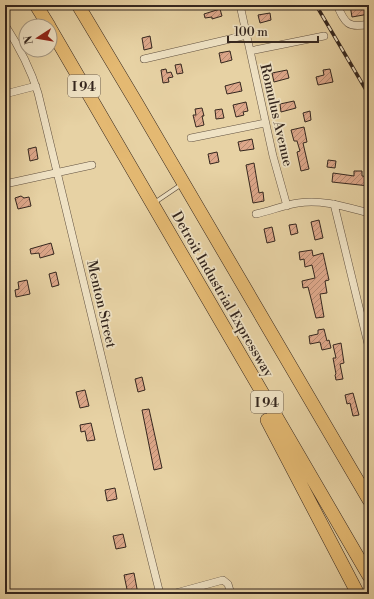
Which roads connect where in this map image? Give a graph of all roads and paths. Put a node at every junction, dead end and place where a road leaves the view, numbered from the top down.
1 (36, 5) edge
2 (78, 5) edge
3 (240, 5) edge
4 (337, 5) edge
5 (44, 18) edge
6 (369, 24) edge
7 (5, 25) edge
8 (246, 35) junction
9 (324, 36) dead end
10 (58, 42) edge
11 (250, 51) junction
12 (144, 59) dead end
13 (36, 86) junction
14 (5, 94) edge
15 (265, 123) junction
16 (191, 138) dead end
17 (92, 164) dead end
18 (57, 172) junction
19 (183, 183) junction
20 (5, 184) edge
21 (153, 204) junction
22 (334, 204) junction
23 (287, 206) junction
24 (256, 214) dead end
25 (369, 214) edge
26 (166, 227) junction
27 (369, 348) edge
28 (369, 500) edge
29 (369, 576) edge
30 (160, 594) edge
31 (172, 594) edge
32 (231, 594) edge
33 (358, 594) edge

1 - 5 highway, Detroit Industrial Expressway / I 94
2 - 19 highway, Detroit Industrial Expressway / I 94
3 - 8 street, Romulus Avenue
4 - 6 street
7 - 13 street, Menton Street
8 - 11 street, Romulus Avenue
8 - 12 street
9 - 11 street
10 - 21 highway, Detroit Industrial Expressway / I 94
11 - 15 street, Romulus Avenue
13 - 14 street
13 - 18 street, Menton Street
15 - 16 street
15 - 23 street, Romulus Avenue
17 - 18 street
18 - 20 street
18 - 30 street, Menton Street
19 - 21 lane
19 - 28 highway, Detroit Industrial Expressway / I 94
21 - 26 highway, Detroit Industrial Expressway / I 94
22 - 23 street
22 - 25 street
22 - 27 street
23 - 24 street
26 - 29 highway, Detroit Industrial Expressway / I 94
26 - 33 highway
31 - 32 street

